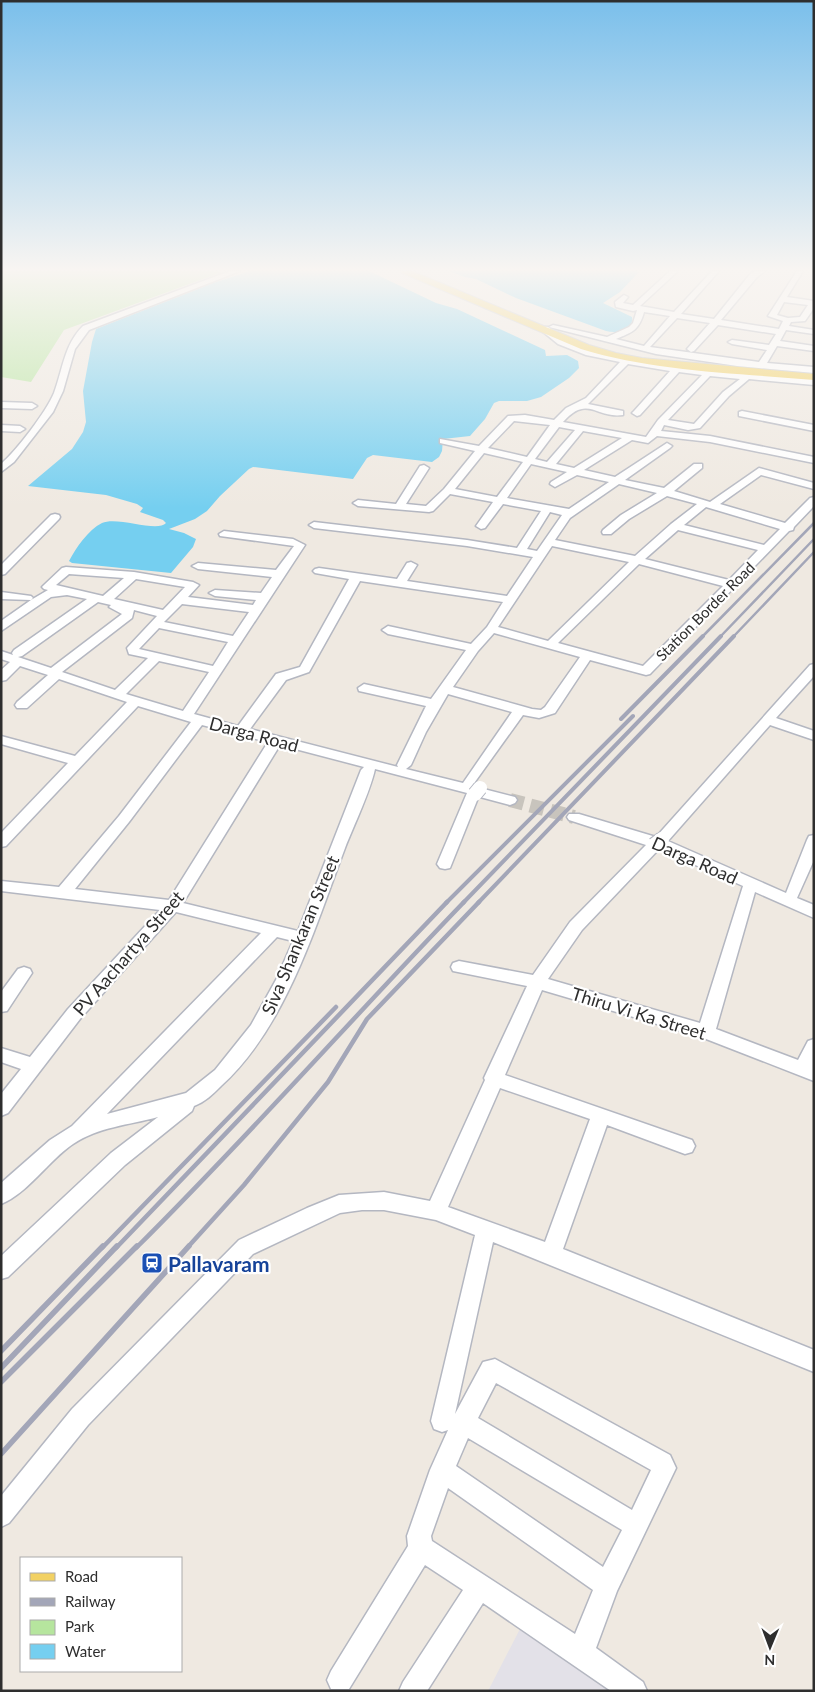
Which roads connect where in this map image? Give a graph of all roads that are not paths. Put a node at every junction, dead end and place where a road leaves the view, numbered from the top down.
1 (72, 350) edge
2 (581, 350) edge
3 (599, 350) edge
4 (609, 350) edge
5 (651, 350) edge
6 (770, 350) edge
7 (626, 361) junction
8 (762, 366) junction
9 (608, 367) dead end
10 (678, 368) junction
11 (618, 369) junction
12 (814, 371) edge
13 (709, 372) junction
14 (748, 376) junction
15 (814, 377) edge
16 (814, 382) edge
17 (1, 405) edge
18 (580, 405) junction
19 (32, 406) dead end
20 (620, 413) dead end
21 (638, 413) dead end
22 (742, 414) dead end
23 (661, 422) junction
24 (556, 424) junction
25 (1, 428) edge
26 (581, 428) junction
27 (814, 428) edge
28 (20, 429) dead end
29 (655, 433) junction
30 (630, 437) junction
31 (443, 441) dead end
32 (667, 446) dead end
33 (482, 449) junction
34 (528, 460) junction
35 (814, 460) edge
36 (550, 465) junction
37 (698, 466) dead end
38 (424, 468) dead end
39 (1, 469) edge
40 (575, 471) junction
41 (619, 481) junction
42 (555, 484) dead end
43 (814, 486) edge
44 (448, 491) junction
45 (666, 492) junction
46 (498, 500) junction
47 (814, 500) edge
48 (358, 503) dead end
49 (708, 504) junction
50 (399, 507) junction
51 (548, 509) junction
52 (570, 513) junction
53 (55, 517) dead end
54 (314, 525) dead end
55 (481, 526) dead end
56 (675, 526) junction
57 (789, 528) junction
58 (606, 532) dead end
59 (224, 534) dead end
60 (548, 542) junction
61 (767, 550) junction
62 (520, 551) junction
63 (540, 554) junction
64 (636, 560) junction
65 (198, 566) dead end
66 (411, 566) dead end
67 (319, 571) dead end
68 (1, 572) edge
69 (279, 574) junction
70 (134, 576) junction
71 (356, 577) junction
72 (400, 583) junction
73 (731, 584) junction
74 (215, 592) dead end
75 (6, 596) edge
76 (265, 597) junction
77 (27, 598) dead end
78 (100, 600) junction
79 (181, 600) junction
80 (510, 600) junction
81 (1, 606) edge
82 (257, 609) junction
83 (165, 614) junction
84 (156, 624) junction
85 (1, 627) edge
86 (491, 629) junction
87 (388, 630) dead end
88 (236, 640) junction
89 (550, 645) junction
90 (1, 647) edge
91 (474, 648) junction
92 (588, 654) junction
93 (1, 655) edge
94 (18, 657) junction
95 (156, 657) junction
96 (216, 670) junction
97 (57, 671) junction
98 (811, 675) edge
99 (1, 677) edge
100 (364, 688) dead end
101 (445, 689) junction
102 (117, 695) junction
103 (135, 701) junction
104 (434, 704) junction
105 (22, 705) dead end
106 (520, 710) junction
107 (193, 718) junction
108 (768, 720) junction
109 (242, 731) junction
110 (814, 736) edge
111 (1, 740) edge
112 (276, 740) junction
113 (305, 748) junction
114 (78, 761) junction
115 (404, 765) junction
116 (368, 770) junction
117 (475, 789) junction
118 (492, 801) tunnel mouth
119 (590, 827) dead end
120 (814, 840) edge
121 (1, 842) edge
122 (658, 842) junction
123 (445, 864) dead end
124 (1, 886) edge
125 (748, 890) junction
126 (62, 894) junction
127 (793, 894) junction
128 (814, 903) edge
129 (173, 906) junction
130 (814, 912) edge
131 (814, 918) edge
132 (273, 930) junction
133 (303, 938) junction
134 (459, 967) dead end
135 (24, 973) dead end
136 (536, 982) junction
137 (1, 1006) edge
138 (706, 1032) junction
139 (814, 1046) edge
140 (1, 1055) edge
141 (35, 1066) junction
142 (808, 1072) edge
143 (493, 1078) junction
144 (198, 1096) junction
145 (1, 1108) edge
146 (601, 1115) junction
147 (76, 1132) junction
148 (685, 1146) dead end
149 (1, 1195) edge
150 (436, 1211) junction
151 (486, 1230) junction
152 (551, 1254) junction
153 (1, 1270) edge
154 (814, 1360) edge
155 (453, 1421) junction
156 (442, 1470) junction
157 (1, 1515) edge
158 (637, 1526) junction
159 (421, 1548) junction
160 (608, 1585) junction
161 (479, 1587) junction
162 (581, 1653) junction
163 (340, 1680) dead end
164 (412, 1691) edge
165 (634, 1691) edge

1 - 39 street
2 - 7 street
3 - 15 main road
4 - 12 main road
5 - 8 street
6 - 8 street
7 - 10 street
7 - 11 street
8 - 12 street
9 - 11 street
10 - 13 street
10 - 21 street
11 - 18 street
13 - 14 street
13 - 23 street
14 - 16 street
14 - 23 street
17 - 19 street
18 - 20 street
18 - 24 street
22 - 27 street
23 - 29 street
24 - 26 street
24 - 33 street
24 - 34 street
25 - 28 street
26 - 30 street
26 - 36 street
29 - 30 street
29 - 35 street
30 - 40 street
31 - 33 street
32 - 41 street
33 - 34 street
33 - 44 street
34 - 36 street
34 - 46 street
36 - 40 street
37 - 45 street
38 - 50 street
40 - 41 street
40 - 42 street
41 - 45 street
41 - 52 street
43 - 49 street
44 - 46 street
44 - 50 street
45 - 49 street
45 - 58 street
46 - 51 street
46 - 55 street
47 - 57 street, Station Border Road
48 - 50 street
49 - 56 street
49 - 57 street
51 - 52 street
51 - 62 street
52 - 60 street
53 - 68 street
54 - 62 street
56 - 61 street
56 - 64 street
57 - 61 street, Station Border Road
59 - 69 street
60 - 63 street
60 - 64 street
61 - 73 street, Station Border Road
62 - 63 street
63 - 80 street
64 - 73 street
64 - 89 street
65 - 69 street
66 - 72 street
67 - 71 street
69 - 76 street
70 - 78 street
70 - 78 street
70 - 79 street
71 - 72 street
71 - 109 street
72 - 80 street
73 - 92 street, Station Border Road
74 - 76 street
75 - 77 street
75 - 81 street
76 - 82 street
78 - 83 street
78 - 85 street
78 - 94 street
78 - 97 street
79 - 82 street
79 - 83 street
80 - 86 street
82 - 88 street
83 - 84 street
84 - 88 street
84 - 95 street
86 - 89 street, Station Border Road
86 - 91 street
87 - 91 street
88 - 96 street
89 - 92 street, Station Border Road
90 - 94 street
91 - 101 street
92 - 106 street
93 - 94 street, Darga Road
94 - 97 street, Darga Road
94 - 99 street
95 - 96 street
95 - 102 street
96 - 107 street
97 - 102 street, Darga Road
97 - 105 street
98 - 108 street
100 - 104 street
101 - 104 street
101 - 106 street
102 - 103 street, Darga Road
103 - 107 street, Darga Road
103 - 114 street
104 - 115 street
106 - 117 street
107 - 109 street, Darga Road
107 - 126 street
108 - 110 street
108 - 122 street
109 - 112 street, Darga Road
111 - 114 street
112 - 113 street, Darga Road
112 - 129 street, PV Aachartya Street
113 - 115 street
113 - 116 street
113 - 117 street, Darga Road
114 - 121 street
115 - 117 street
116 - 117 street
116 - 133 street, Siva Shankaran Street
117 - 118 street
117 - 123 street
119 - 122 street
120 - 127 street
122 - 125 street
122 - 127 street
122 - 130 street, Darga Road
122 - 136 street
124 - 126 street
125 - 131 street
125 - 138 street
126 - 129 street
127 - 128 street
129 - 132 street
129 - 141 street, PV Aachartya Street
132 - 133 street
132 - 147 street
133 - 144 street, Siva Shankaran Street
134 - 136 street, Thiru Vi Ka Street
135 - 137 street
136 - 138 street, Thiru Vi Ka Street
136 - 143 street
138 - 142 street, Thiru Vi Ka Street
139 - 142 street
140 - 141 street
141 - 145 street, PV Aachartya Street
143 - 146 street
143 - 150 street
144 - 147 street, Siva Shankaran Street
144 - 153 street
146 - 148 street
146 - 152 street
147 - 149 street, Siva Shankaran Street
150 - 151 street
150 - 157 street
151 - 152 street
151 - 155 street
152 - 154 street
155 - 156 street
155 - 158 street
155 - 158 street
156 - 159 street
156 - 160 street
158 - 160 street
159 - 161 street
159 - 163 street
160 - 162 street
161 - 162 street
161 - 164 street
162 - 165 street

